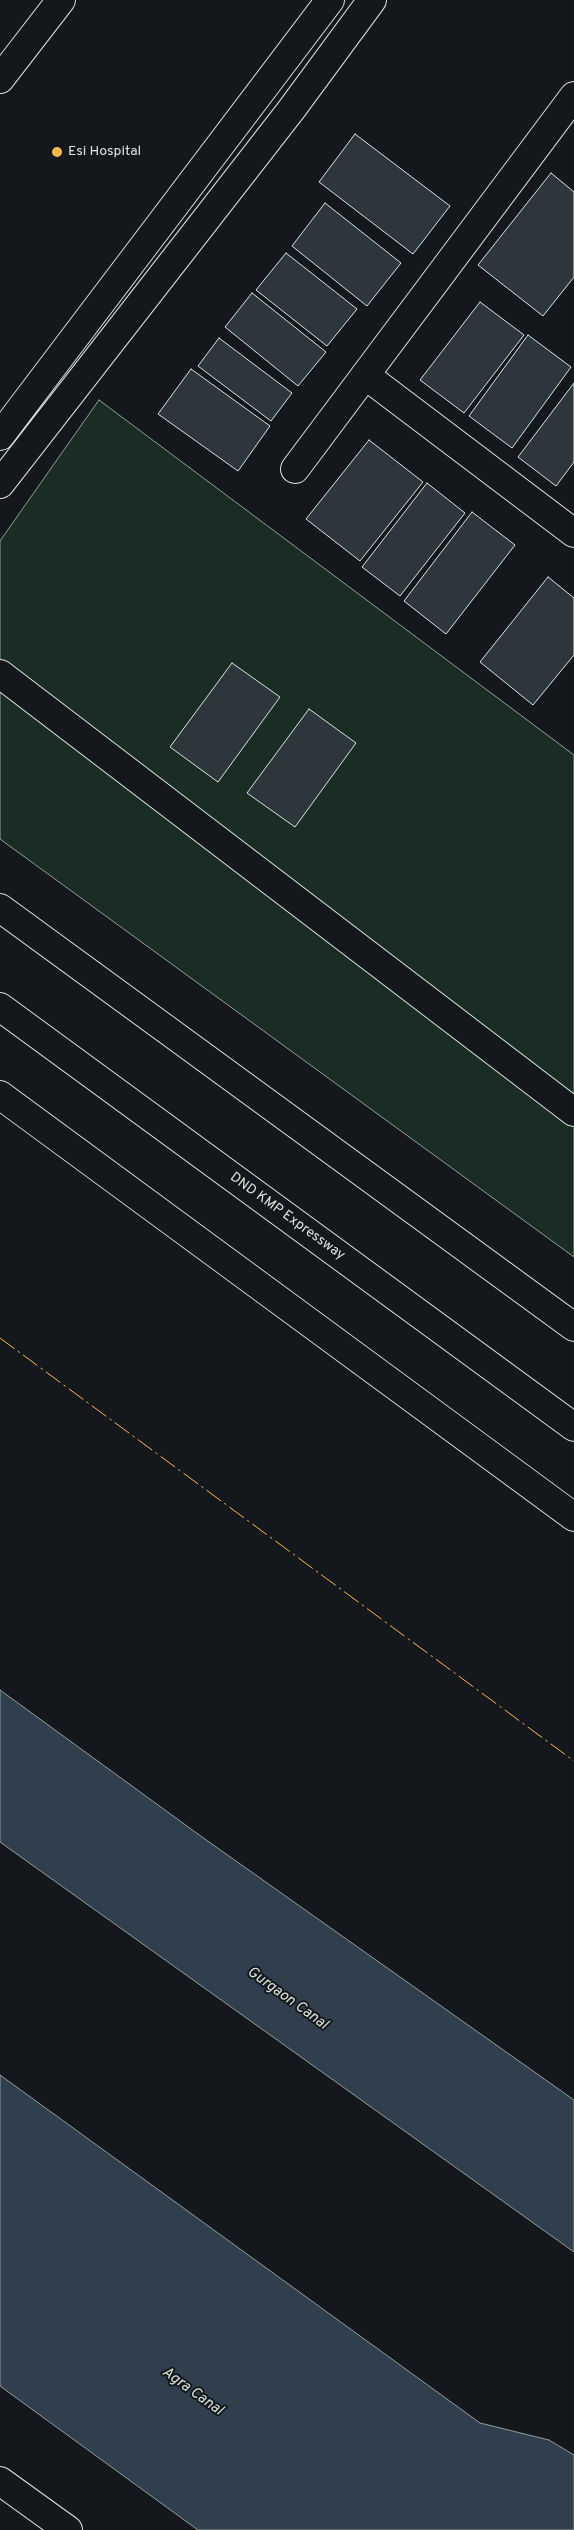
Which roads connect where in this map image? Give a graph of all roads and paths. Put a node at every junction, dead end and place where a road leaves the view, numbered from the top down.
1 (61, 0) edge
2 (330, 0) edge
3 (372, 0) edge
4 (0, 79) edge
5 (570, 111) edge
6 (365, 375) junction
7 (0, 436) edge
8 (295, 469) dead end
9 (0, 484) edge
10 (574, 533) edge
11 (0, 674) edge
12 (0, 908) edge
13 (0, 1007) edge
14 (0, 1095) edge
15 (574, 1112) edge
16 (574, 1327) edge
17 (574, 1427) edge
18 (574, 1517) edge
19 (0, 2481) edge
20 (68, 2530) edge

1 - 4 main road
2 - 7 main road
3 - 9 main road
5 - 6 main road
6 - 8 main road
6 - 10 main road
11 - 15 main road
12 - 16 main road
13 - 17 main road, DND KMP Expressway
14 - 18 main road
19 - 20 main road

